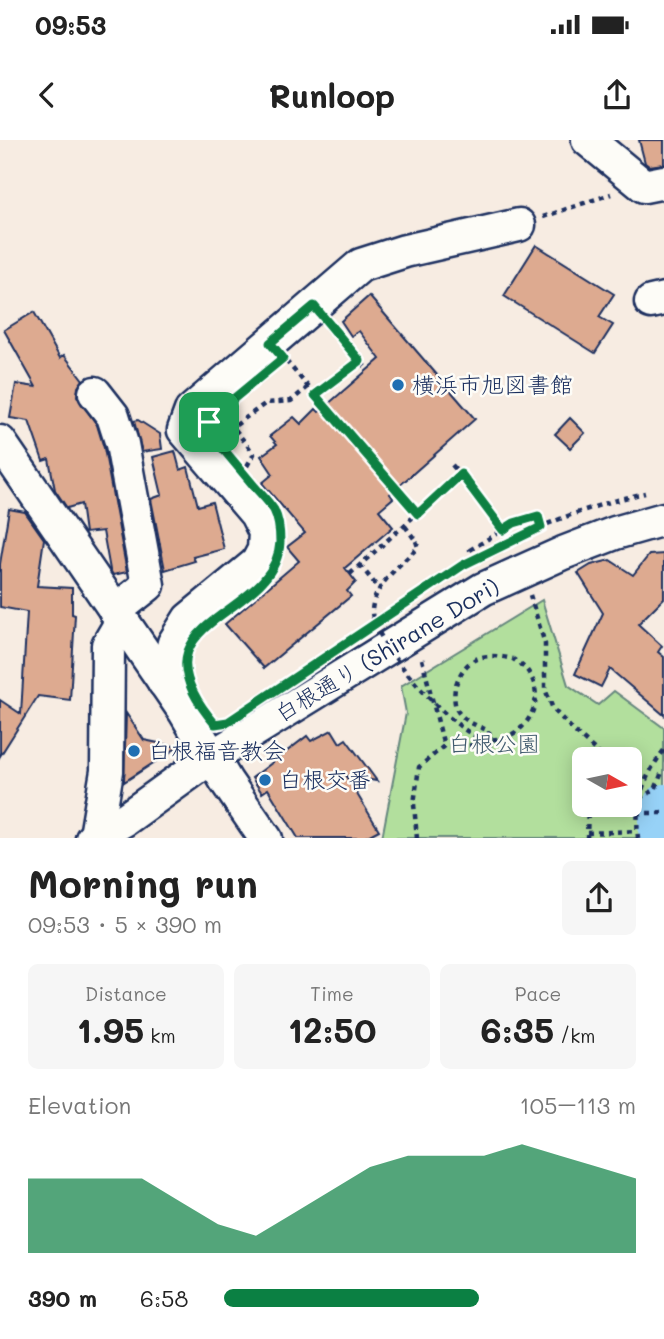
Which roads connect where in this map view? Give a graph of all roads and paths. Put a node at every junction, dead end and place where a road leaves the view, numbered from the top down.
1 (588, 140) edge
2 (664, 182) edge
3 (612, 194) dead end
4 (519, 225) joint
5 (320, 321) junction
6 (292, 351) dead end
7 (360, 361) junction
8 (368, 370) dead end
9 (308, 387) junction
10 (95, 393) dead end
11 (315, 395) junction
12 (0, 442) edge
13 (452, 465) dead end
14 (243, 473) dead end
15 (461, 474) junction
16 (658, 506) edge
17 (418, 514) junction
18 (405, 526) junction
19 (541, 527) junction
20 (503, 530) junction
21 (475, 559) junction
22 (360, 565) junction
23 (350, 575) dead end
24 (379, 589) junction
25 (425, 590) dead end
26 (519, 601) dead end
27 (119, 616) junction
28 (378, 621) dead end
29 (367, 629) dead end
30 (433, 653) dead end
31 (422, 660) junction
32 (404, 671) dead end
33 (164, 682) junction
34 (444, 746) junction
35 (589, 747) edge
36 (664, 750) edge
37 (213, 756) junction
38 (662, 772) edge
39 (642, 778) edge
40 (645, 780) junction
41 (642, 789) edge
42 (642, 796) edge
43 (642, 813) edge
44 (664, 813) edge
45 (587, 817) edge
46 (637, 817) edge
47 (638, 831) junction
48 (587, 835) edge
49 (94, 837) edge
50 (266, 838) edge
51 (417, 838) edge
52 (638, 838) edge

1 - 2 street
3 - 4 path
4 - 5 street
5 - 7 path
5 - 33 street
6 - 9 path
7 - 8 path
7 - 11 path
9 - 11 path
9 - 14 path
10 - 27 street
11 - 17 path
12 - 27 street
13 - 15 path
15 - 17 path
15 - 20 path
16 - 19 path
16 - 37 street, 白根通り (Shirane Dori)
17 - 18 path
18 - 22 path
18 - 24 path, bridge
19 - 20 path
19 - 21 path
20 - 21 path
21 - 25 path
22 - 23 path
22 - 24 path
24 - 34 path, bridge
26 - 35 path
27 - 33 street
27 - 49 street
28 - 29 path
30 - 31 path
31 - 32 path
31 - 34 path
33 - 37 street
34 - 51 path
36 - 40 path
37 - 49 street, 白根通り (Shirane Dori)
37 - 50 street
38 - 42 path
39 - 40 path
40 - 41 path
43 - 44 path
45 - 48 path
46 - 47 path
47 - 48 path
47 - 52 path

